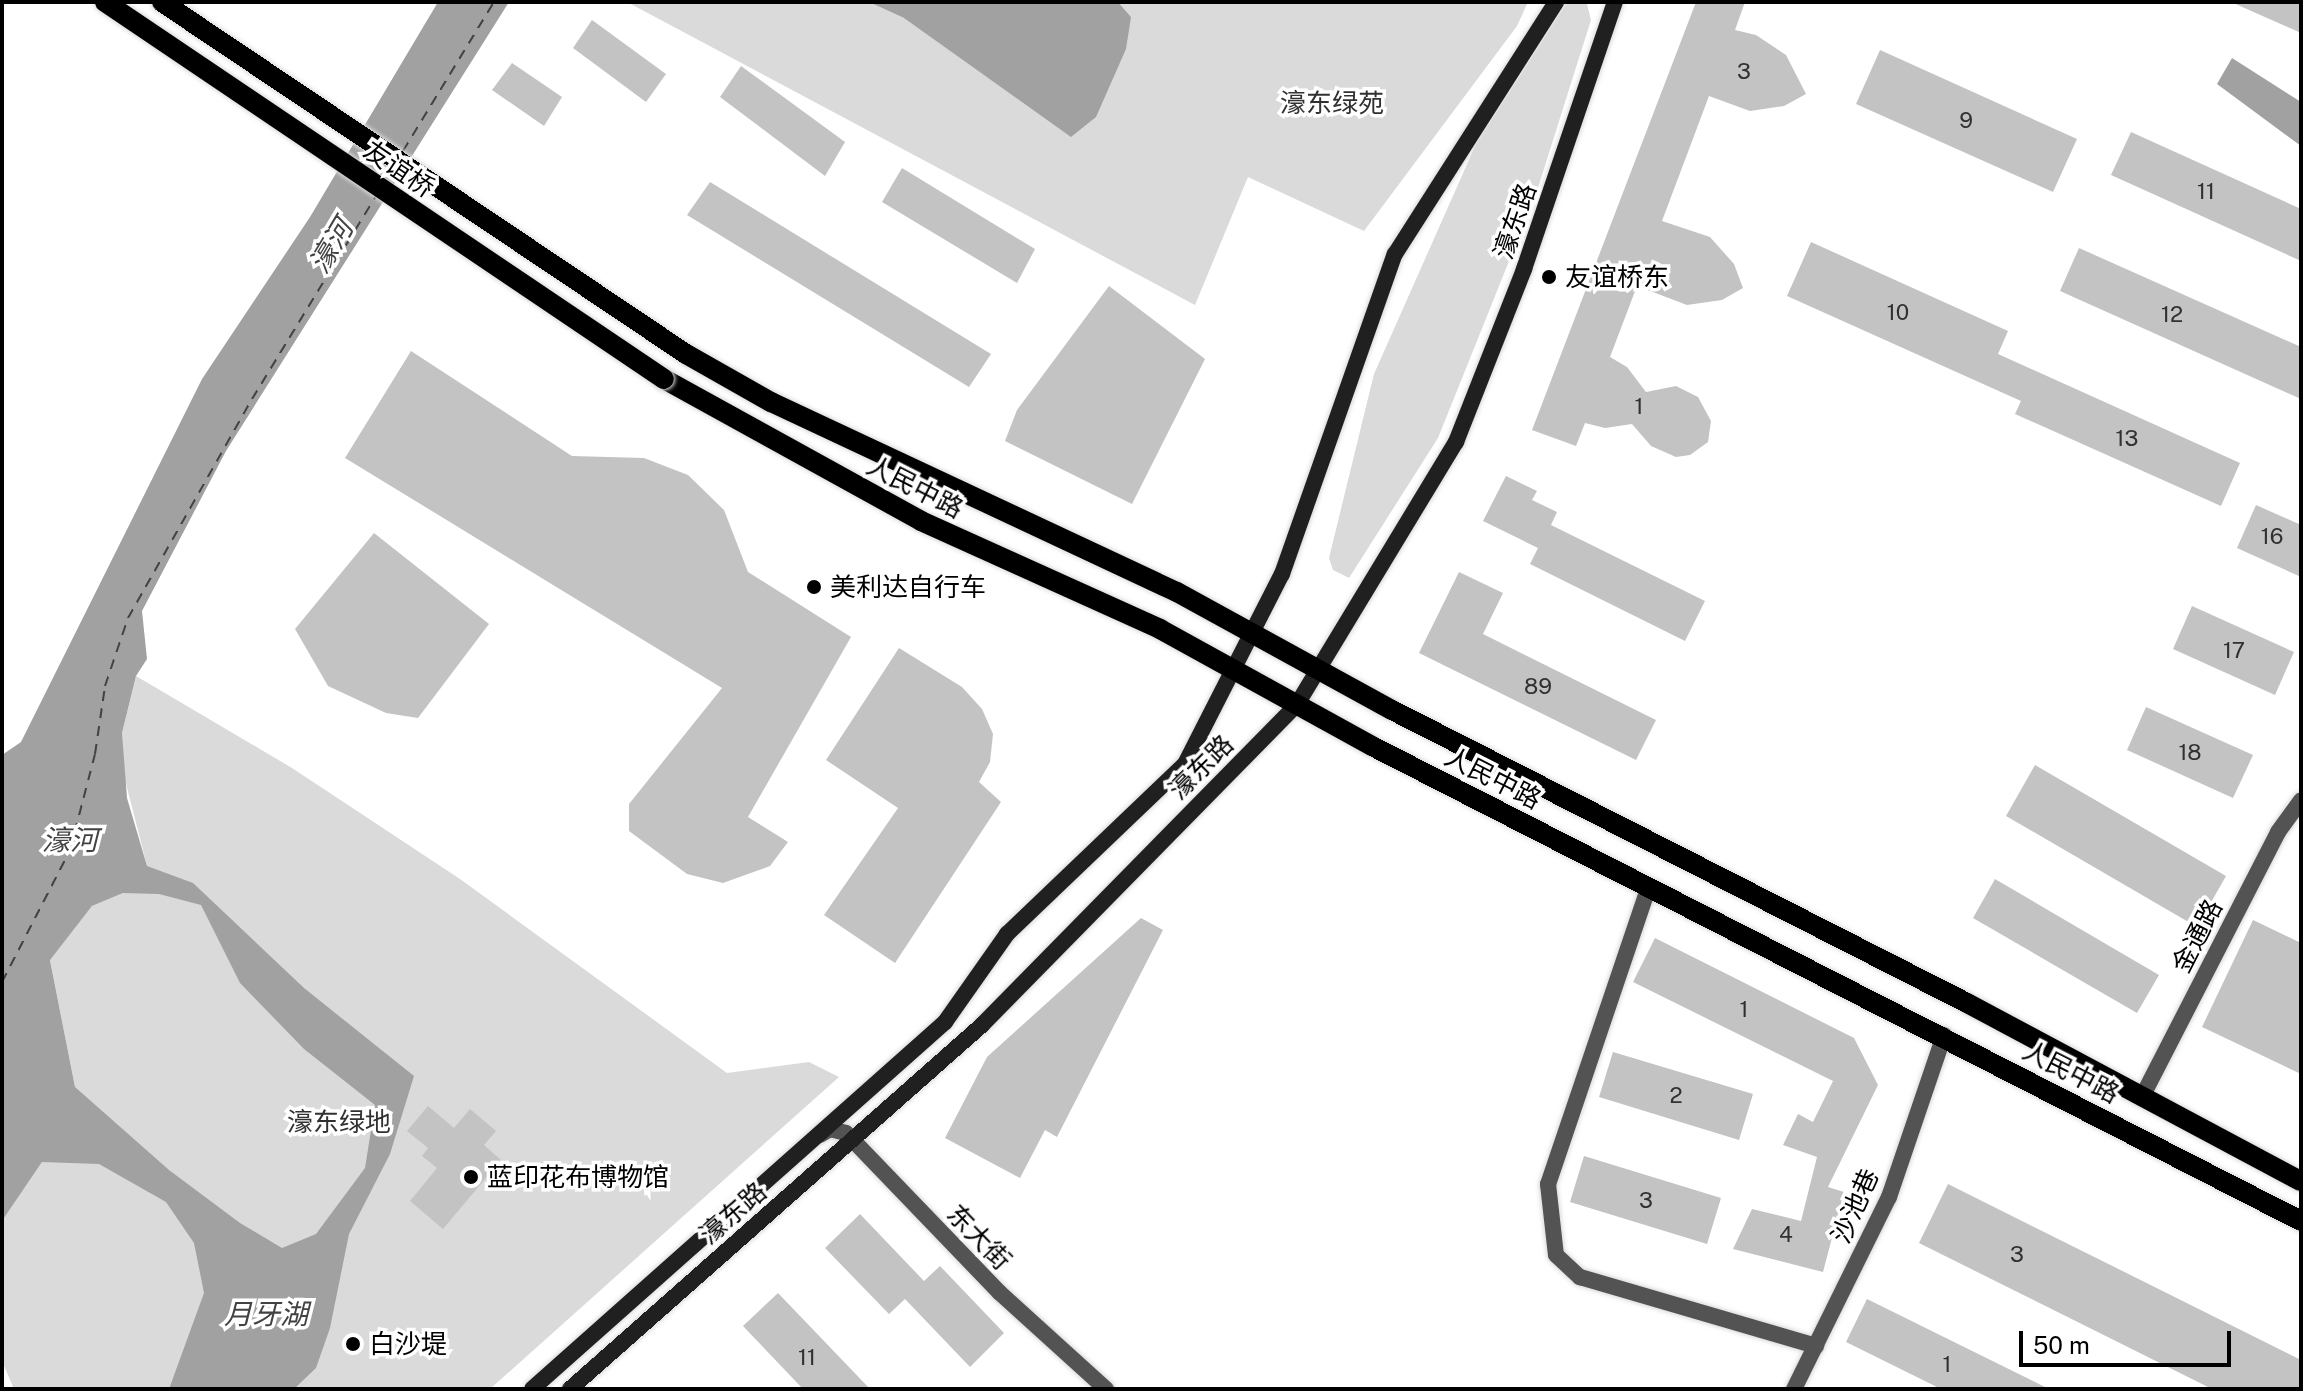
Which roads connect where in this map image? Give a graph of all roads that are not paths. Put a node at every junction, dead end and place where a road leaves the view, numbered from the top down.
1 (105, 2) edge
2 (162, 2) edge
3 (1556, 2) edge
4 (1615, 2) edge
5 (686, 354) joint
6 (664, 379) joint
7 (1254, 632) junction
8 (1319, 670) junction
9 (1234, 672) junction
10 (1296, 706) junction
11 (2301, 800) edge
12 (1649, 886) junction
13 (1944, 1035) junction
14 (2142, 1097) junction
15 (818, 1136) junction
16 (853, 1141) junction
17 (2301, 1181) edge
18 (2301, 1221) edge
19 (1816, 1346) junction
20 (532, 1389) edge
21 (570, 1389) edge
22 (1106, 1389) edge
23 (1794, 1389) edge

1 - 6 main road, 友谊桥, bridge
2 - 5 main road, 友谊桥
3 - 7 main road, 濠东路
4 - 8 main road, 濠东路
5 - 7 main road, 人民中路
6 - 9 main road, 人民中路
7 - 8 main road, 人民中路
7 - 9 main road, 濠东路
8 - 10 main road, 濠东路
8 - 14 main road, 人民中路
9 - 10 main road, 人民中路
9 - 15 main road, 濠东路
10 - 12 main road, 人民中路
10 - 16 main road, 濠东路
11 - 14 street, 金通路
12 - 13 main road, 人民中路
12 - 19 street
13 - 18 main road, 人民中路
13 - 19 street, 沙池巷
14 - 17 main road, 人民中路
15 - 16 street
15 - 20 main road, 濠东路
16 - 21 main road, 濠东路
16 - 22 street, 东大街
19 - 23 street, 沙池巷

